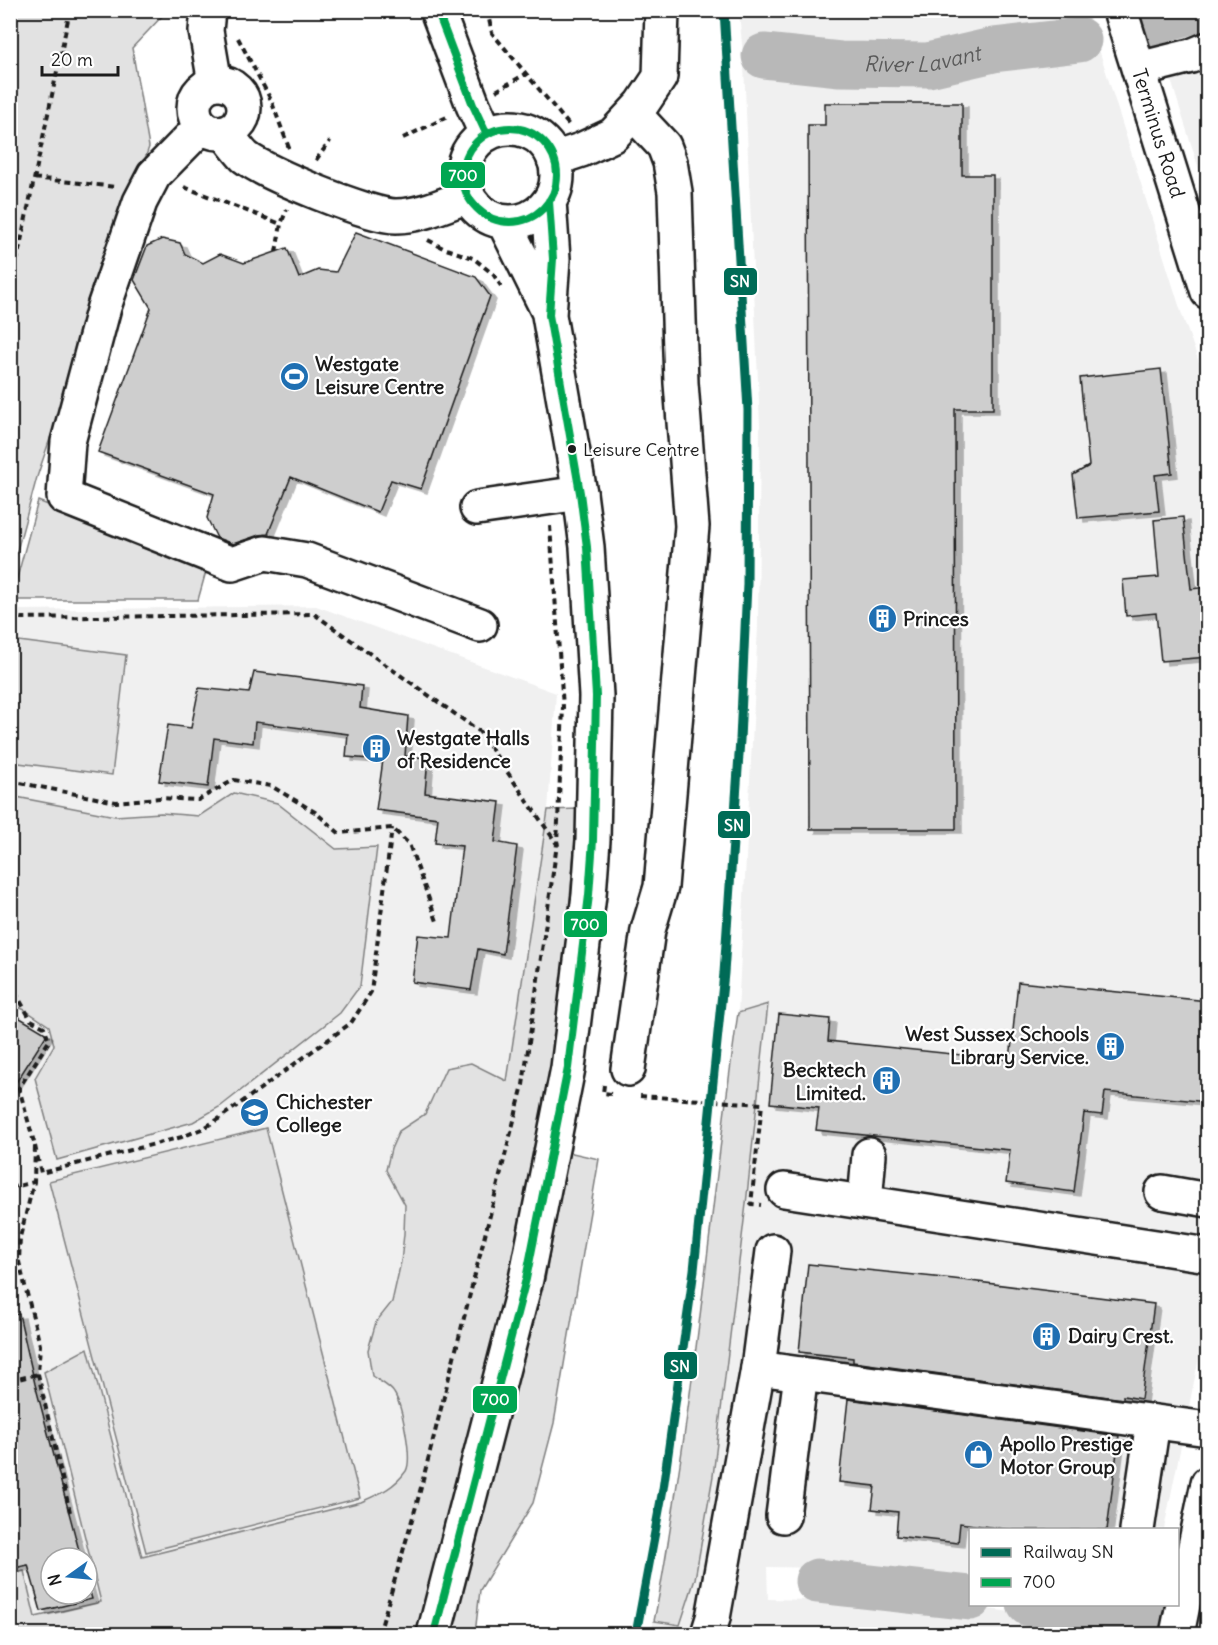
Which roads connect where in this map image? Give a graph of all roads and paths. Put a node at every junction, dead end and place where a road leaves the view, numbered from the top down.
1 (70, 10) edge
2 (208, 10) edge
3 (437, 10) edge
4 (487, 10) edge
5 (662, 10) edge
6 (1120, 10) edge
7 (233, 31) dead end
8 (1208, 49) edge
9 (1139, 69) junction
10 (634, 114) junction
11 (213, 129) junction
12 (486, 133) junction
13 (291, 151) dead end
14 (568, 154) junction
15 (468, 196) junction
16 (549, 201) junction
17 (396, 216) junction
18 (504, 222) junction
19 (504, 291) dead end
20 (1208, 292) edge
21 (10, 293) edge
22 (549, 315) junction
23 (564, 495) junction
24 (477, 508) dead end
25 (10, 616) edge
26 (480, 625) dead end
27 (10, 781) edge
28 (392, 828) junction
29 (557, 844) junction
30 (438, 924) dead end
31 (10, 983) edge
32 (626, 1086) junction
33 (603, 1093) dead end
34 (758, 1144) dead end
35 (35, 1146) junction
36 (869, 1155) dead end
37 (34, 1182) junction
38 (10, 1188) edge
39 (784, 1190) dead end
40 (1162, 1192) dead end
41 (1208, 1200) edge
42 (865, 1202) junction
43 (772, 1251) dead end
44 (1208, 1255) edge
45 (19, 1262) junction
46 (10, 1264) edge
47 (758, 1368) junction
48 (38, 1374) junction
49 (801, 1374) junction
50 (10, 1381) edge
51 (1153, 1422) junction
52 (1208, 1429) edge
53 (1208, 1484) edge
54 (70, 1512) dead end
55 (783, 1516) dead end
56 (1137, 1528) edge
57 (1182, 1585) edge
58 (1188, 1630) edge
59 (379, 1635) edge
60 (434, 1635) edge
61 (708, 1635) edge

1 - 21 path
2 - 11 main road
3 - 12 main road
4 - 14 path
5 - 10 main road
6 - 9 main road, Terminus Road
7 - 13 path
8 - 9 main road
9 - 20 main road, Terminus Road
10 - 14 main road
10 - 32 main road
11 - 17 main road
11 - 26 main road
12 - 14 main road
12 - 15 main road
14 - 16 main road
15 - 17 main road
15 - 18 main road
16 - 18 main road
16 - 22 main road
17 - 19 path
18 - 22 main road
22 - 23 main road
23 - 24 main road
23 - 29 path
23 - 60 main road
25 - 29 path
27 - 28 path
28 - 30 path
28 - 35 path
29 - 59 path
31 - 35 path
32 - 33 path
32 - 34 path
35 - 37 path
36 - 42 main road
37 - 38 path
37 - 45 path
39 - 42 main road
40 - 41 main road
42 - 44 main road
43 - 47 main road
45 - 46 path
45 - 48 path
47 - 49 main road
47 - 61 main road
48 - 50 path
48 - 54 path
49 - 51 main road
49 - 55 main road
51 - 52 main road
51 - 56 main road
53 - 57 main road
57 - 58 main road

